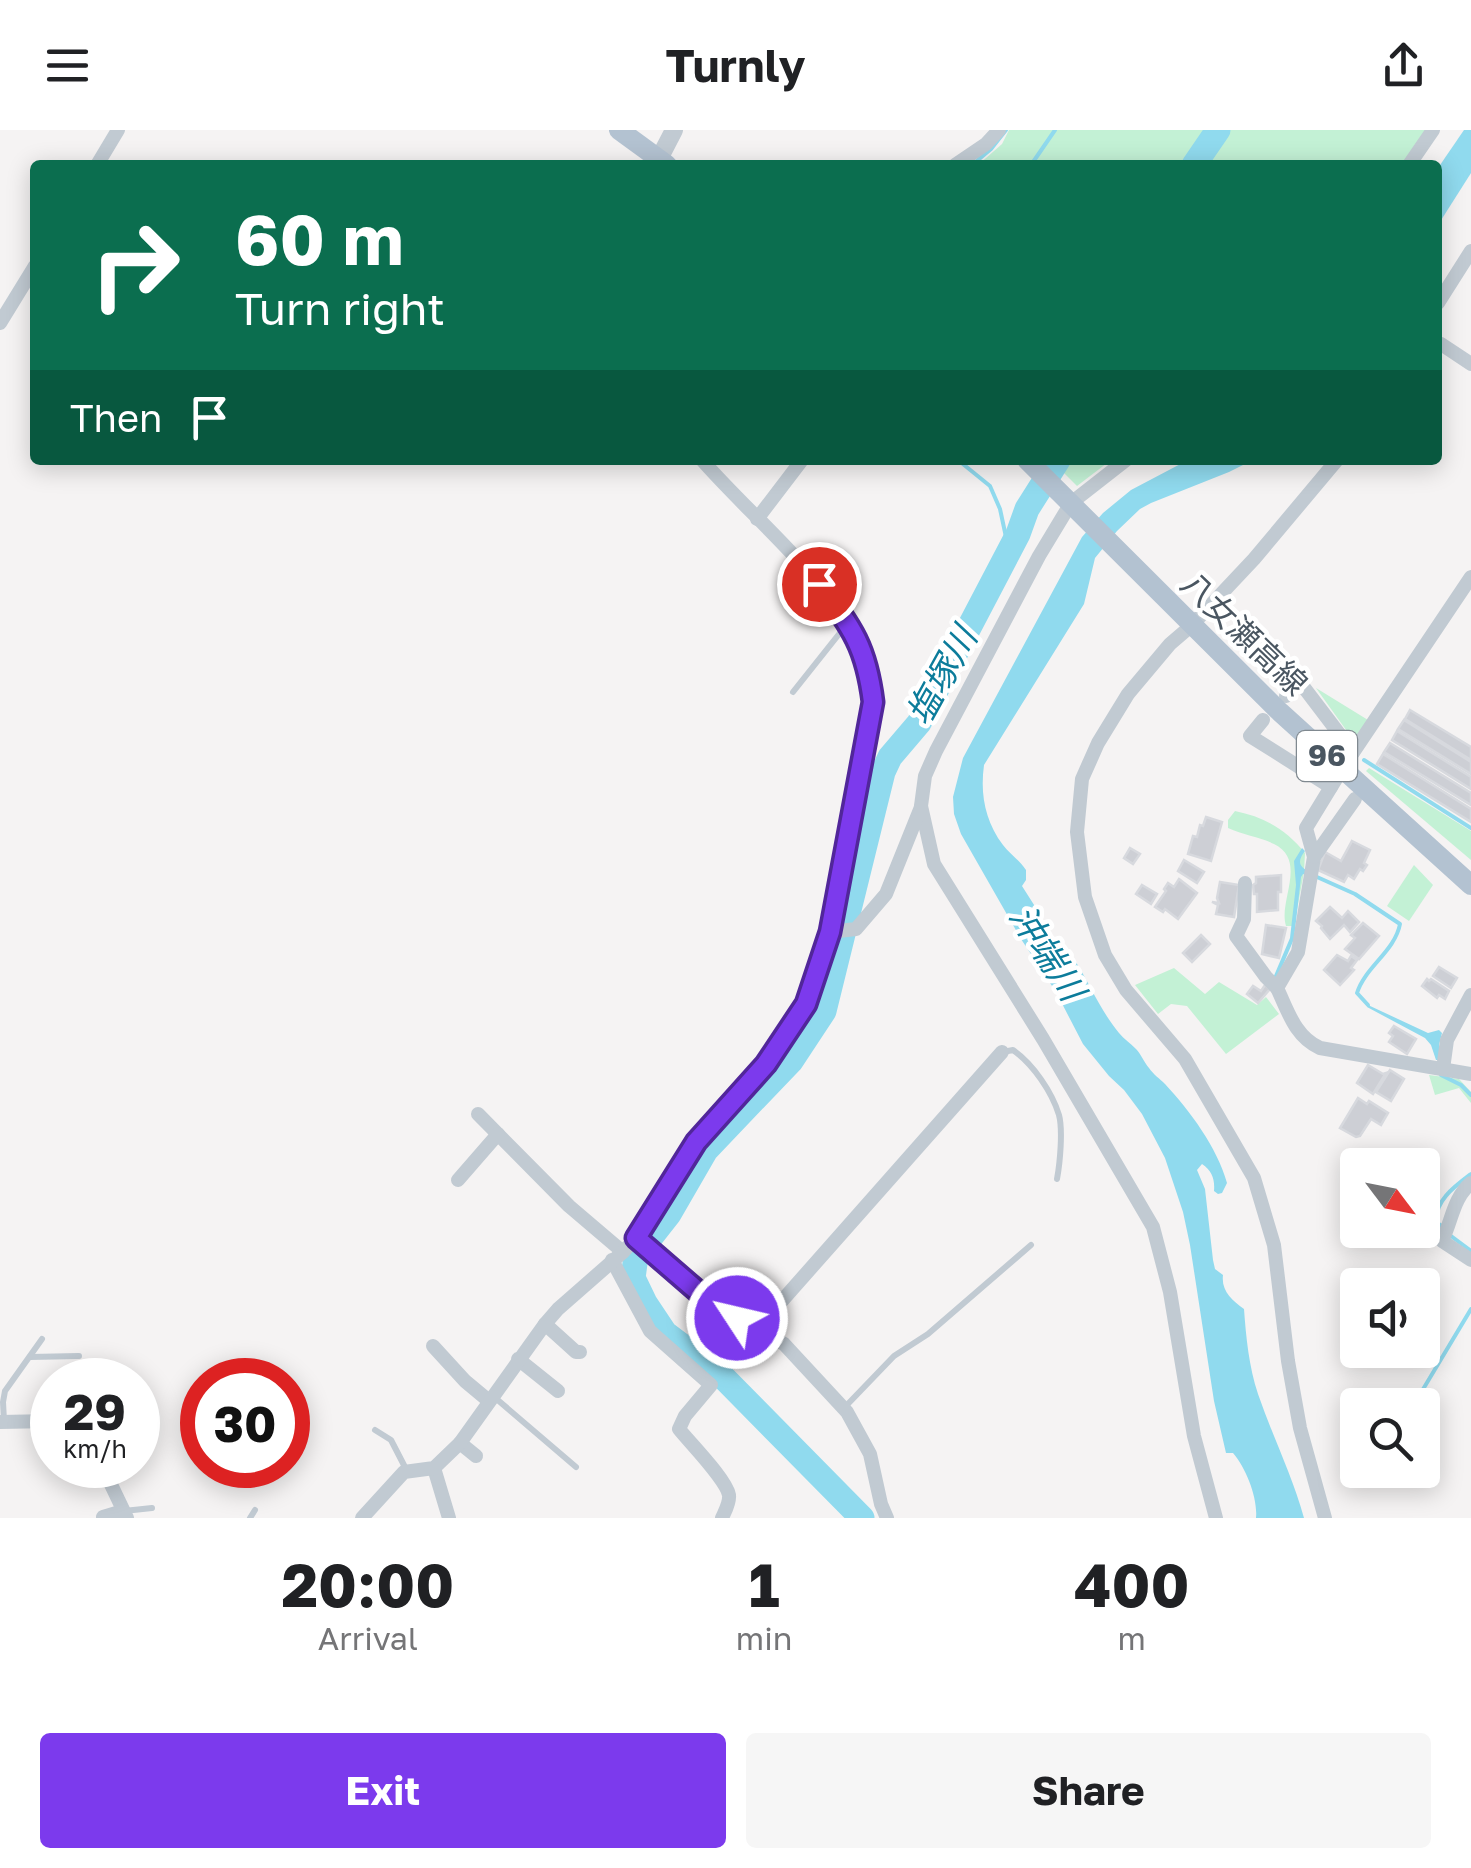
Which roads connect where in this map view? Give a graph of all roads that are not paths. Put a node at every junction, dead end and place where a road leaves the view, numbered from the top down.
1 (118, 130) edge
2 (619, 130) edge
3 (674, 130) edge
4 (998, 130) edge
5 (1433, 130) edge
6 (99, 160) edge
7 (657, 160) edge
8 (662, 160) edge
9 (962, 160) edge
10 (1413, 160) edge
11 (1471, 251) edge
12 (30, 274) edge
13 (1442, 297) edge
14 (0, 323) edge
15 (1442, 345) edge
16 (1471, 364) edge
17 (707, 465) edge
18 (798, 465) edge
19 (1032, 465) edge
20 (1119, 465) edge
21 (1333, 465) edge
22 (1068, 500) junction
23 (757, 518) junction
24 (1471, 577) edge
25 (848, 623) junction
26 (1190, 624) junction
27 (793, 692) dead end
28 (1286, 696) dead end
29 (1263, 720) dead end
30 (1342, 769) junction
31 (1355, 799) dead end
32 (921, 806) junction
33 (1314, 857) junction
34 (1245, 884) dead end
35 (1471, 884) edge
36 (830, 932) junction
37 (1278, 988) junction
38 (1471, 995) edge
39 (1002, 1052) joint
40 (1443, 1069) junction
41 (1471, 1074) edge
42 (478, 1114) dead end
43 (498, 1134) junction
44 (1056, 1179) dead end
45 (458, 1180) dead end
46 (1471, 1183) edge
47 (636, 1238) junction
48 (1031, 1245) dead end
49 (617, 1256) junction
50 (1471, 1260) edge
51 (545, 1324) junction
52 (758, 1329) junction
53 (42, 1339) dead end
54 (433, 1346) dead end
55 (580, 1352) dead end
56 (59, 1356) joint
57 (79, 1356) dead end
58 (29, 1357) junction
59 (518, 1359) junction
60 (558, 1392) dead end
61 (491, 1404) junction
62 (844, 1408) junction
63 (30, 1421) edge
64 (2, 1422) edge
65 (375, 1430) dead end
66 (460, 1443) junction
67 (476, 1456) dead end
68 (576, 1467) dead end
69 (434, 1468) junction
70 (407, 1472) junction
71 (113, 1488) edge
72 (152, 1508) dead end
73 (255, 1510) dead end
74 (125, 1514) edge
75 (103, 1517) edge
76 (250, 1518) edge
77 (362, 1518) edge
78 (450, 1518) edge
79 (722, 1518) edge
80 (887, 1518) edge
81 (1216, 1518) edge
82 (1325, 1518) edge

1 - 6 street
2 - 7 main road
3 - 8 street
4 - 9 street
5 - 10 street
11 - 13 street
12 - 14 street
15 - 16 street
17 - 23 street
18 - 23 street
19 - 22 main road, 八女瀬高線 / 96
20 - 22 street
21 - 26 street
22 - 26 main road, 八女瀬高線 / 96
22 - 32 street
23 - 25 street
24 - 30 street
25 - 27 lane
25 - 36 street
26 - 30 main road, 八女瀬高線 / 96
26 - 82 street
28 - 30 street
29 - 30 street
30 - 33 street
30 - 35 main road, 八女瀬高線 / 96
31 - 33 street
32 - 36 street
32 - 81 street
33 - 37 street
34 - 37 street
36 - 47 street
37 - 40 street
38 - 40 street
39 - 44 lane
39 - 52 street
40 - 41 street
42 - 43 street
43 - 45 street
43 - 49 street
46 - 50 street
47 - 49 street
47 - 52 street
48 - 62 lane
49 - 51 street
49 - 79 street
51 - 55 street
51 - 59 street
52 - 62 street
53 - 58 lane
54 - 61 street
56 - 57 lane
56 - 58 lane
58 - 64 lane
59 - 60 street
59 - 61 street
61 - 66 street
61 - 68 lane
62 - 80 street
63 - 64 street
65 - 70 lane
66 - 67 street
66 - 69 street
69 - 70 street
69 - 78 street
70 - 77 street
71 - 74 street
72 - 74 lane
73 - 76 lane
74 - 75 street

